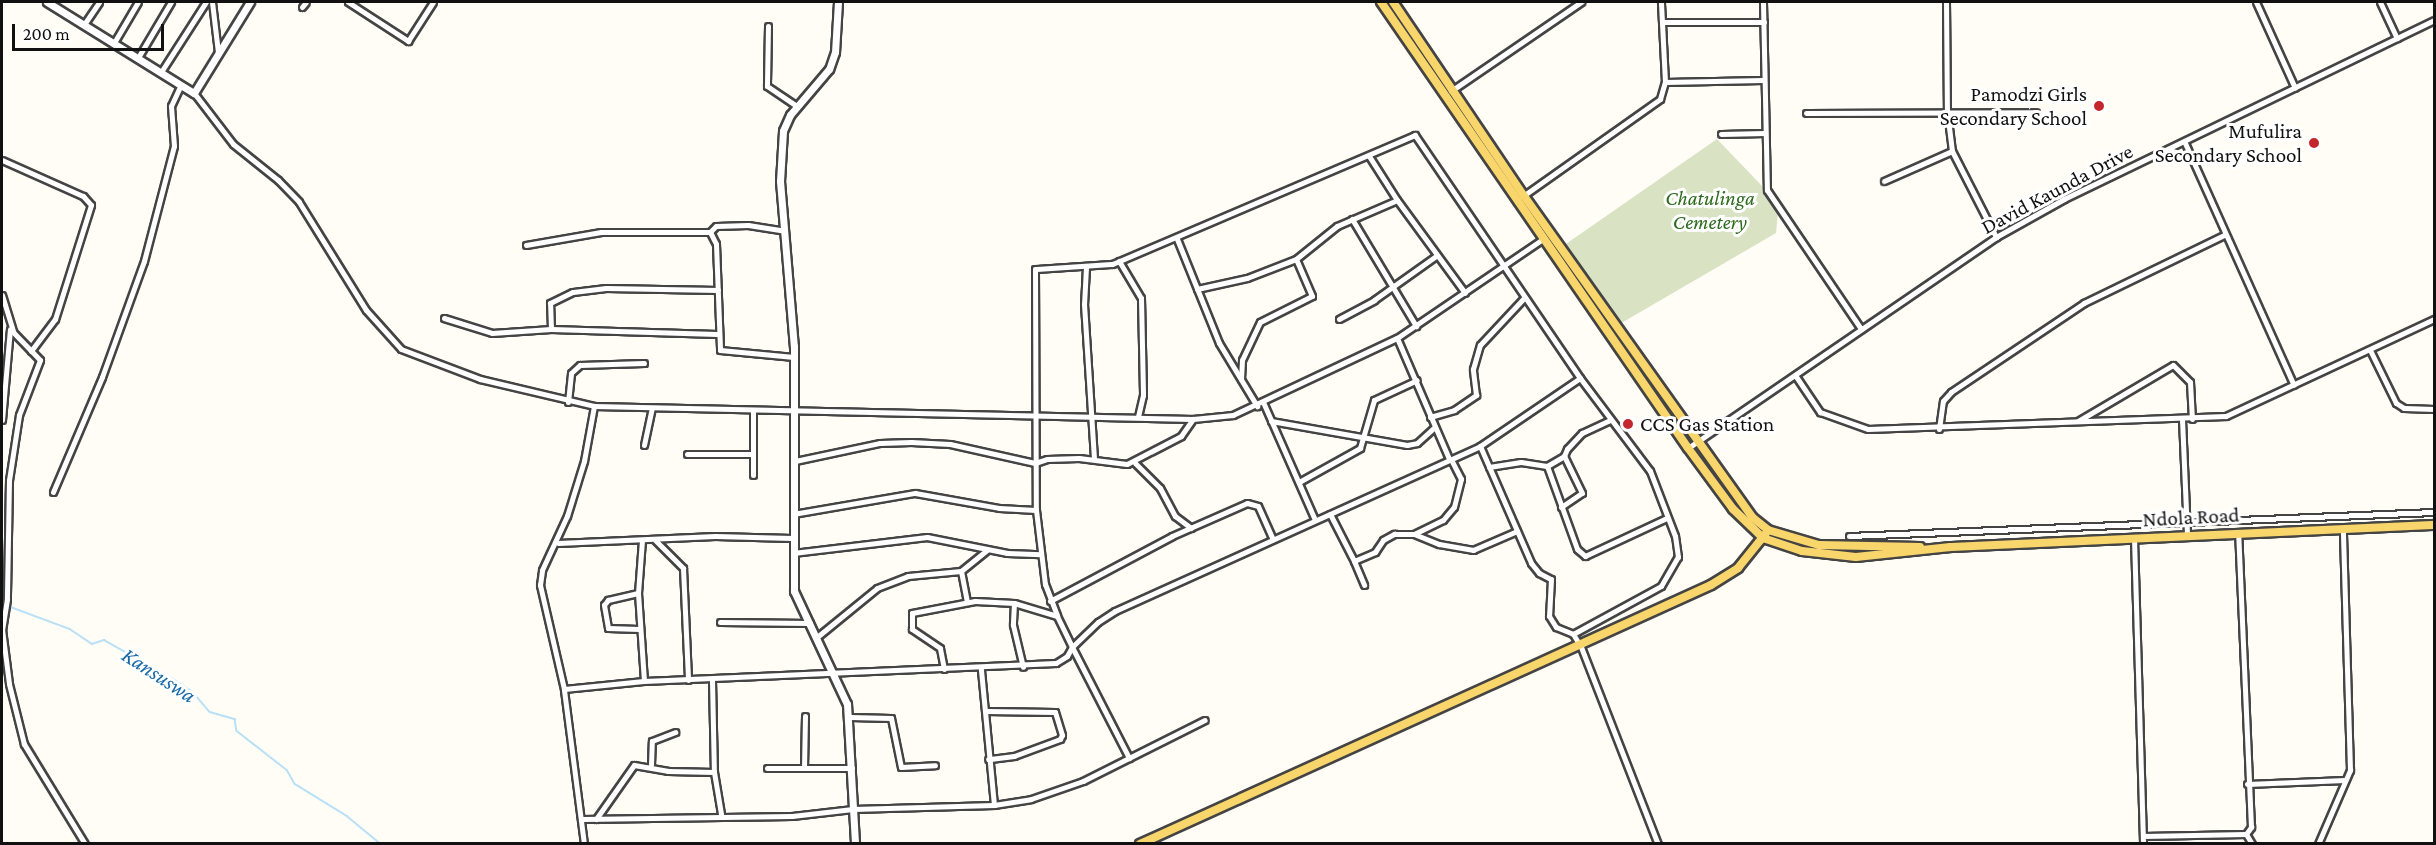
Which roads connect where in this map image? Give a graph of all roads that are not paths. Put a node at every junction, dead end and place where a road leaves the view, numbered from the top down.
1 (46, 2) edge
2 (64, 2) edge
3 (99, 2) edge
4 (138, 2) edge
5 (171, 2) edge
6 (206, 2) edge
7 (212, 2) edge
8 (250, 2) edge
9 (348, 2) edge
10 (433, 2) edge
11 (838, 2) edge
12 (1381, 2) edge
13 (1393, 2) edge
14 (1581, 2) edge
15 (1661, 2) edge
16 (1763, 2) edge
17 (1946, 2) edge
18 (2256, 2) edge
19 (2380, 2) edge
20 (59, 9) junction
21 (2434, 20) edge
22 (1664, 22) junction
23 (1764, 22) junction
24 (85, 23) junction
25 (768, 26) dead end
26 (2397, 38) junction
27 (115, 41) junction
28 (218, 52) junction
29 (139, 56) junction
30 (161, 72) junction
31 (1763, 80) junction
32 (1665, 82) junction
33 (181, 85) junction
34 (2295, 88) junction
35 (1453, 90) junction
36 (194, 93) junction
37 (1446, 96) junction
38 (797, 106) junction
39 (1947, 111) junction
40 (2036, 111) dead end
41 (1806, 113) dead end
42 (1765, 133) junction
43 (1721, 134) dead end
44 (2185, 143) junction
45 (1952, 151) junction
46 (1369, 156) junction
47 (2, 160) edge
48 (1884, 182) dead end
49 (1520, 198) junction
50 (1397, 200) junction
51 (1352, 219) junction
52 (785, 231) junction
53 (710, 232) junction
54 (2224, 235) junction
55 (1547, 236) junction
56 (1996, 237) junction
57 (1177, 239) junction
58 (526, 245) dead end
59 (1436, 256) junction
60 (1296, 259) junction
61 (1119, 261) junction
62 (1502, 266) junction
63 (1086, 267) junction
64 (1392, 286) junction
65 (1197, 289) junction
66 (718, 290) junction
67 (1465, 293) junction
68 (2, 295) edge
69 (1524, 298) junction
70 (444, 318) dead end
71 (1339, 319) dead end
72 (2434, 319) edge
73 (1416, 326) junction
74 (10, 328) junction
75 (551, 329) junction
76 (1861, 329) junction
77 (717, 334) junction
78 (1397, 338) junction
79 (2370, 350) junction
80 (31, 351) junction
81 (794, 357) junction
82 (644, 363) dead end
83 (1796, 375) junction
84 (1580, 378) junction
85 (1416, 380) junction
86 (1241, 381) junction
87 (2294, 385) junction
88 (568, 402) junction
89 (1263, 402) junction
90 (1257, 405) junction
91 (594, 406) junction
92 (652, 408) junction
93 (794, 409) junction
94 (2434, 409) edge
95 (753, 410) junction
96 (1035, 412) junction
97 (1092, 414) junction
98 (1138, 416) junction
99 (1430, 417) junction
100 (1192, 419) junction
101 (2182, 419) junction
102 (2192, 419) junction
103 (2, 420) edge
104 (1610, 420) junction
105 (1271, 421) junction
106 (2076, 422) junction
107 (1435, 427) junction
108 (1939, 429) junction
109 (1364, 439) junction
110 (644, 445) dead end
111 (1692, 445) junction
112 (1480, 446) junction
113 (687, 454) dead end
114 (753, 454) junction
115 (1564, 456) junction
116 (1095, 458) junction
117 (1450, 459) junction
118 (795, 461) junction
119 (1035, 463) junction
120 (1134, 463) junction
121 (1547, 466) junction
122 (1489, 467) junction
123 (753, 475) dead end
124 (1299, 482) junction
125 (53, 492) dead end
126 (1561, 507) junction
127 (1036, 510) junction
128 (2434, 512) edge
129 (793, 514) junction
130 (1330, 514) junction
131 (1667, 518) junction
132 (1315, 520) junction
133 (2185, 521) junction
134 (2434, 525) edge
135 (1191, 528) junction
136 (2343, 528) junction
137 (1517, 531) junction
138 (1958, 532) junction
139 (2238, 532) junction
140 (1414, 534) junction
141 (1766, 534) junction
142 (2187, 535) junction
143 (1849, 536) dead end
144 (792, 538) junction
145 (2134, 538) junction
146 (1273, 539) junction
147 (642, 540) junction
148 (655, 540) junction
149 (558, 543) junction
150 (1960, 547) junction
151 (987, 550) junction
152 (791, 554) junction
153 (1041, 554) junction
154 (1354, 561) junction
155 (961, 571) junction
156 (1364, 585) dead end
157 (638, 593) junction
158 (967, 601) junction
159 (1050, 601) junction
160 (1014, 603) junction
161 (2, 612) edge
162 (1057, 616) junction
163 (720, 622) dead end
164 (810, 623) junction
165 (639, 629) junction
166 (1574, 634) junction
167 (817, 637) junction
168 (1072, 647) junction
169 (1581, 647) junction
170 (1023, 667) junction
171 (944, 669) junction
172 (981, 669) junction
173 (836, 674) junction
174 (688, 680) junction
175 (712, 680) junction
176 (644, 681) junction
177 (564, 689) junction
178 (986, 711) junction
179 (806, 716) dead end
180 (850, 717) junction
181 (1205, 720) dead end
182 (675, 732) dead end
183 (1129, 758) junction
184 (988, 759) junction
185 (651, 765) junction
186 (935, 765) dead end
187 (767, 768) dead end
188 (804, 768) junction
189 (852, 768) junction
190 (714, 772) junction
191 (2345, 780) junction
192 (2247, 784) junction
193 (994, 805) junction
194 (854, 809) junction
195 (721, 814) junction
196 (583, 819) junction
197 (596, 819) junction
198 (2246, 834) junction
199 (2143, 836) junction
200 (85, 843) edge
201 (584, 843) edge
202 (855, 843) edge
203 (1140, 843) edge
204 (1658, 843) edge
205 (2143, 843) edge
206 (2252, 843) edge
207 (2318, 843) edge

1 - 20 street
2 - 20 street
3 - 24 street
4 - 27 street
5 - 29 street
6 - 30 street
7 - 28 street
8 - 28 street
9 - 10 street
11 - 38 street
12 - 37 main road
13 - 35 main road
14 - 35 street
15 - 22 street
16 - 23 street
17 - 39 street
18 - 34 street
19 - 26 street
20 - 24 street
21 - 26 street, David Kaunda Drive
22 - 23 street
22 - 32 street
23 - 31 street
24 - 27 street
25 - 38 street
26 - 34 street, David Kaunda Drive
27 - 29 street
28 - 36 street
29 - 30 street
30 - 33 street
31 - 32 street
31 - 42 street
32 - 49 street
33 - 36 street
33 - 125 street
34 - 44 street, David Kaunda Drive
35 - 37 street
35 - 49 main road
36 - 88 street
37 - 49 main road
38 - 52 street
39 - 40 street
39 - 41 street
39 - 45 street
42 - 43 street
42 - 76 street
44 - 54 street
44 - 56 street, David Kaunda Drive
45 - 48 street
45 - 56 street
46 - 50 street
46 - 57 street
46 - 62 street
47 - 80 street
49 - 55 main road
50 - 51 street
50 - 59 street
51 - 60 street
51 - 64 street
52 - 53 street
52 - 81 street
53 - 58 street
53 - 66 street
54 - 87 street
54 - 108 street
55 - 62 street
55 - 111 main road
56 - 76 street, David Kaunda Drive
57 - 61 street
57 - 65 street
59 - 64 street
59 - 67 street
60 - 65 street
60 - 86 street
61 - 63 street
61 - 98 street
62 - 67 street
62 - 69 street
63 - 96 street
63 - 97 street
64 - 71 street
64 - 73 street
65 - 86 street
66 - 75 street
66 - 77 street
67 - 73 street
68 - 74 street
69 - 84 street
69 - 99 street
70 - 75 street
72 - 79 street
73 - 78 street
74 - 80 street
74 - 103 street
75 - 77 street
76 - 83 street, David Kaunda Drive
77 - 81 street
78 - 85 street
78 - 89 street
79 - 87 street
79 - 94 street
80 - 161 street
81 - 93 street
82 - 88 street
83 - 108 street
83 - 111 street, David Kaunda Drive
84 - 104 street
84 - 112 street
85 - 99 street
85 - 109 street
86 - 90 street
87 - 102 street
88 - 91 street
89 - 90 street
89 - 105 street
90 - 100 street
91 - 92 street
91 - 149 street
92 - 95 street
92 - 110 street
93 - 95 street
93 - 96 street
93 - 118 street
95 - 114 street
96 - 97 street
96 - 119 street
97 - 98 street
97 - 116 street
98 - 100 street
99 - 107 street
100 - 120 street
101 - 102 street
101 - 106 street
101 - 133 street
102 - 106 street
104 - 115 street
104 - 131 street
105 - 109 street
105 - 124 street
106 - 108 street
107 - 109 street
107 - 117 street
109 - 124 street
111 - 141 main road
112 - 117 street
112 - 122 street
113 - 114 street
114 - 123 street
115 - 121 street
115 - 126 street
116 - 119 street
116 - 120 street
117 - 130 street
117 - 140 street
118 - 119 street
118 - 129 street
119 - 127 street
120 - 135 street
121 - 122 street
121 - 126 street
122 - 137 street
124 - 132 street
126 - 131 street
127 - 129 street
127 - 153 street
128 - 133 street
129 - 144 street
130 - 132 street
130 - 154 street
131 - 166 street
132 - 146 street
133 - 138 street
133 - 142 street
134 - 136 main road, Ndola Road
135 - 146 street
135 - 159 street
136 - 139 main road, Ndola Road
136 - 191 street
137 - 140 street
137 - 166 street
138 - 143 street
138 - 150 street
139 - 142 main road, Ndola Road
139 - 192 street
140 - 154 street
141 - 150 main road, Ndola Road
141 - 169 main road
142 - 145 main road, Ndola Road
144 - 148 street
144 - 152 street
145 - 150 main road, Ndola Road
145 - 199 street
146 - 168 street
147 - 148 street
147 - 149 street
147 - 157 street
148 - 174 street
149 - 177 street
151 - 152 street
151 - 153 street
151 - 155 street
152 - 164 street
153 - 159 street
154 - 156 street
155 - 158 street
155 - 167 street
157 - 165 street
157 - 165 street
158 - 160 street
158 - 171 street
159 - 162 street
160 - 162 street
160 - 170 street
161 - 200 street
162 - 168 street
163 - 164 street
164 - 167 street
165 - 176 street
166 - 169 street
167 - 173 street
168 - 170 street
168 - 183 street
169 - 203 main road
169 - 204 street
170 - 172 street
171 - 172 street
171 - 173 street
172 - 178 street
173 - 175 street
173 - 180 street
174 - 175 street
174 - 176 street
175 - 190 street
176 - 177 street
177 - 196 street
178 - 184 street
178 - 184 street
179 - 188 street
180 - 186 street
180 - 189 street
181 - 183 street
182 - 185 street
183 - 193 street
184 - 193 street
185 - 190 street
185 - 197 street
187 - 188 street
188 - 189 street
189 - 194 street
190 - 195 street
191 - 192 street
191 - 207 street
192 - 198 street
193 - 194 street
194 - 195 street
194 - 202 street
195 - 197 street
196 - 197 street
196 - 201 street
198 - 199 street
198 - 206 street
199 - 205 street

